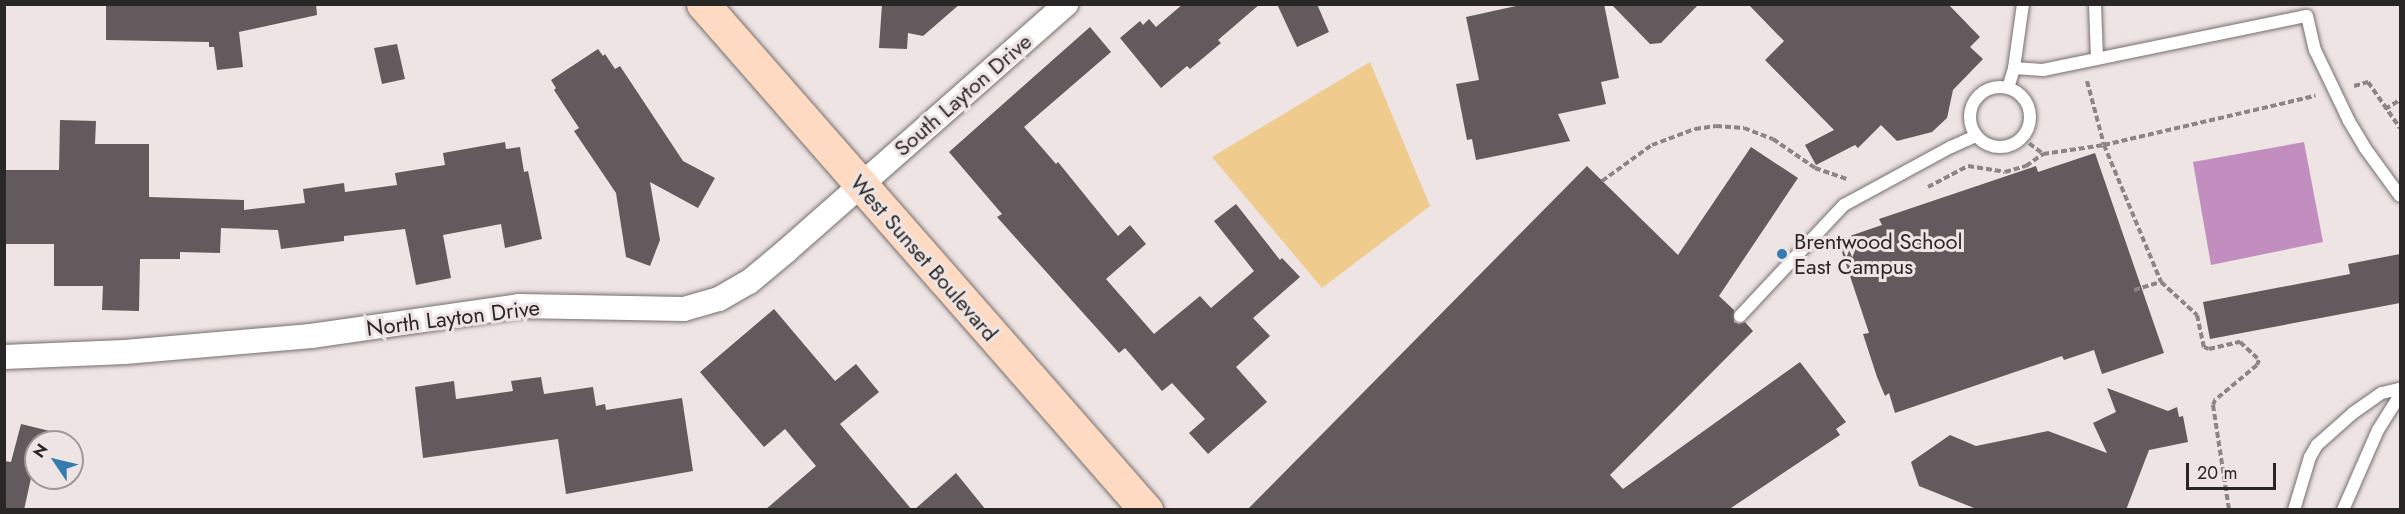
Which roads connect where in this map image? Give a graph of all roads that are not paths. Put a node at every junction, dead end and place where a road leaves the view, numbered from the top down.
1 (703, 4) edge
2 (1066, 4) edge
3 (2023, 4) edge
4 (2095, 4) edge
5 (2097, 59) junction
6 (2014, 68) junction
7 (2008, 88) junction
8 (1976, 136) junction
9 (860, 186) junction
10 (2400, 196) edge
11 (1740, 316) dead end
12 (4, 357) edge
13 (2400, 389) edge
14 (2400, 395) edge
15 (1146, 510) edge
16 (2294, 510) edge
17 (2343, 510) edge

1 - 9 main road, West Sunset Boulevard
2 - 9 street, South Layton Drive
3 - 6 lane
4 - 5 lane
5 - 6 lane
5 - 10 lane
6 - 7 lane
7 - 8 lane
7 - 8 lane
8 - 11 lane
9 - 12 street, North Layton Drive
9 - 15 main road, West Sunset Boulevard
13 - 16 lane
14 - 17 lane

